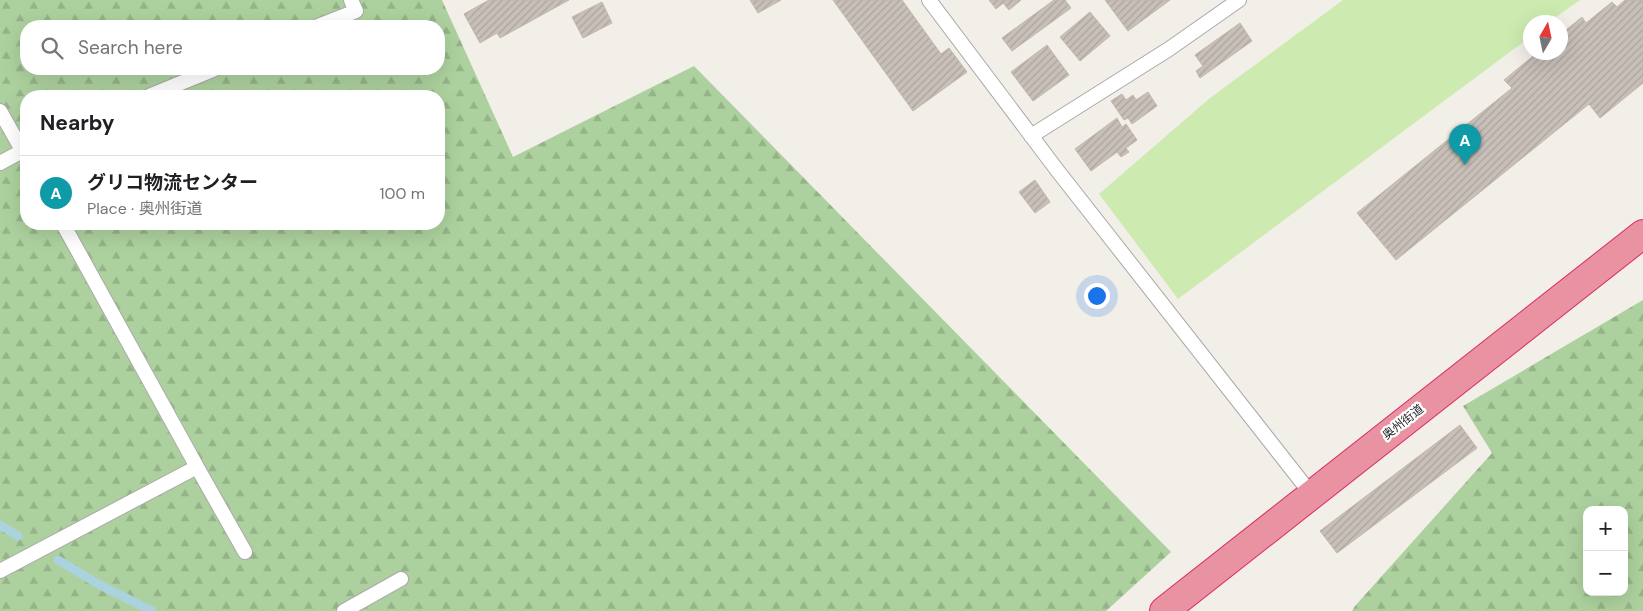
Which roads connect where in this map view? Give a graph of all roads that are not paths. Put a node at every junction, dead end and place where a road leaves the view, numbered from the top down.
1 (351, 0) edge
2 (929, 0) edge
3 (1239, 0) edge
4 (333, 20) edge
5 (200, 75) edge
6 (164, 90) edge
7 (0, 111) edge
8 (1032, 136) junction
9 (20, 144) edge
10 (20, 154) edge
11 (0, 163) edge
12 (66, 230) edge
13 (1643, 234) edge
14 (197, 467) junction
15 (1312, 495) junction
16 (245, 552) dead end
17 (0, 571) edge
18 (401, 579) dead end
19 (344, 611) edge
20 (1164, 611) edge

1 - 4 lane
2 - 8 lane
3 - 8 lane
5 - 6 lane
7 - 9 lane
8 - 15 lane
10 - 11 lane
12 - 14 lane
13 - 15 highway, 奥州街道
14 - 16 lane
14 - 17 lane
15 - 20 highway, 奥州街道
18 - 19 lane

